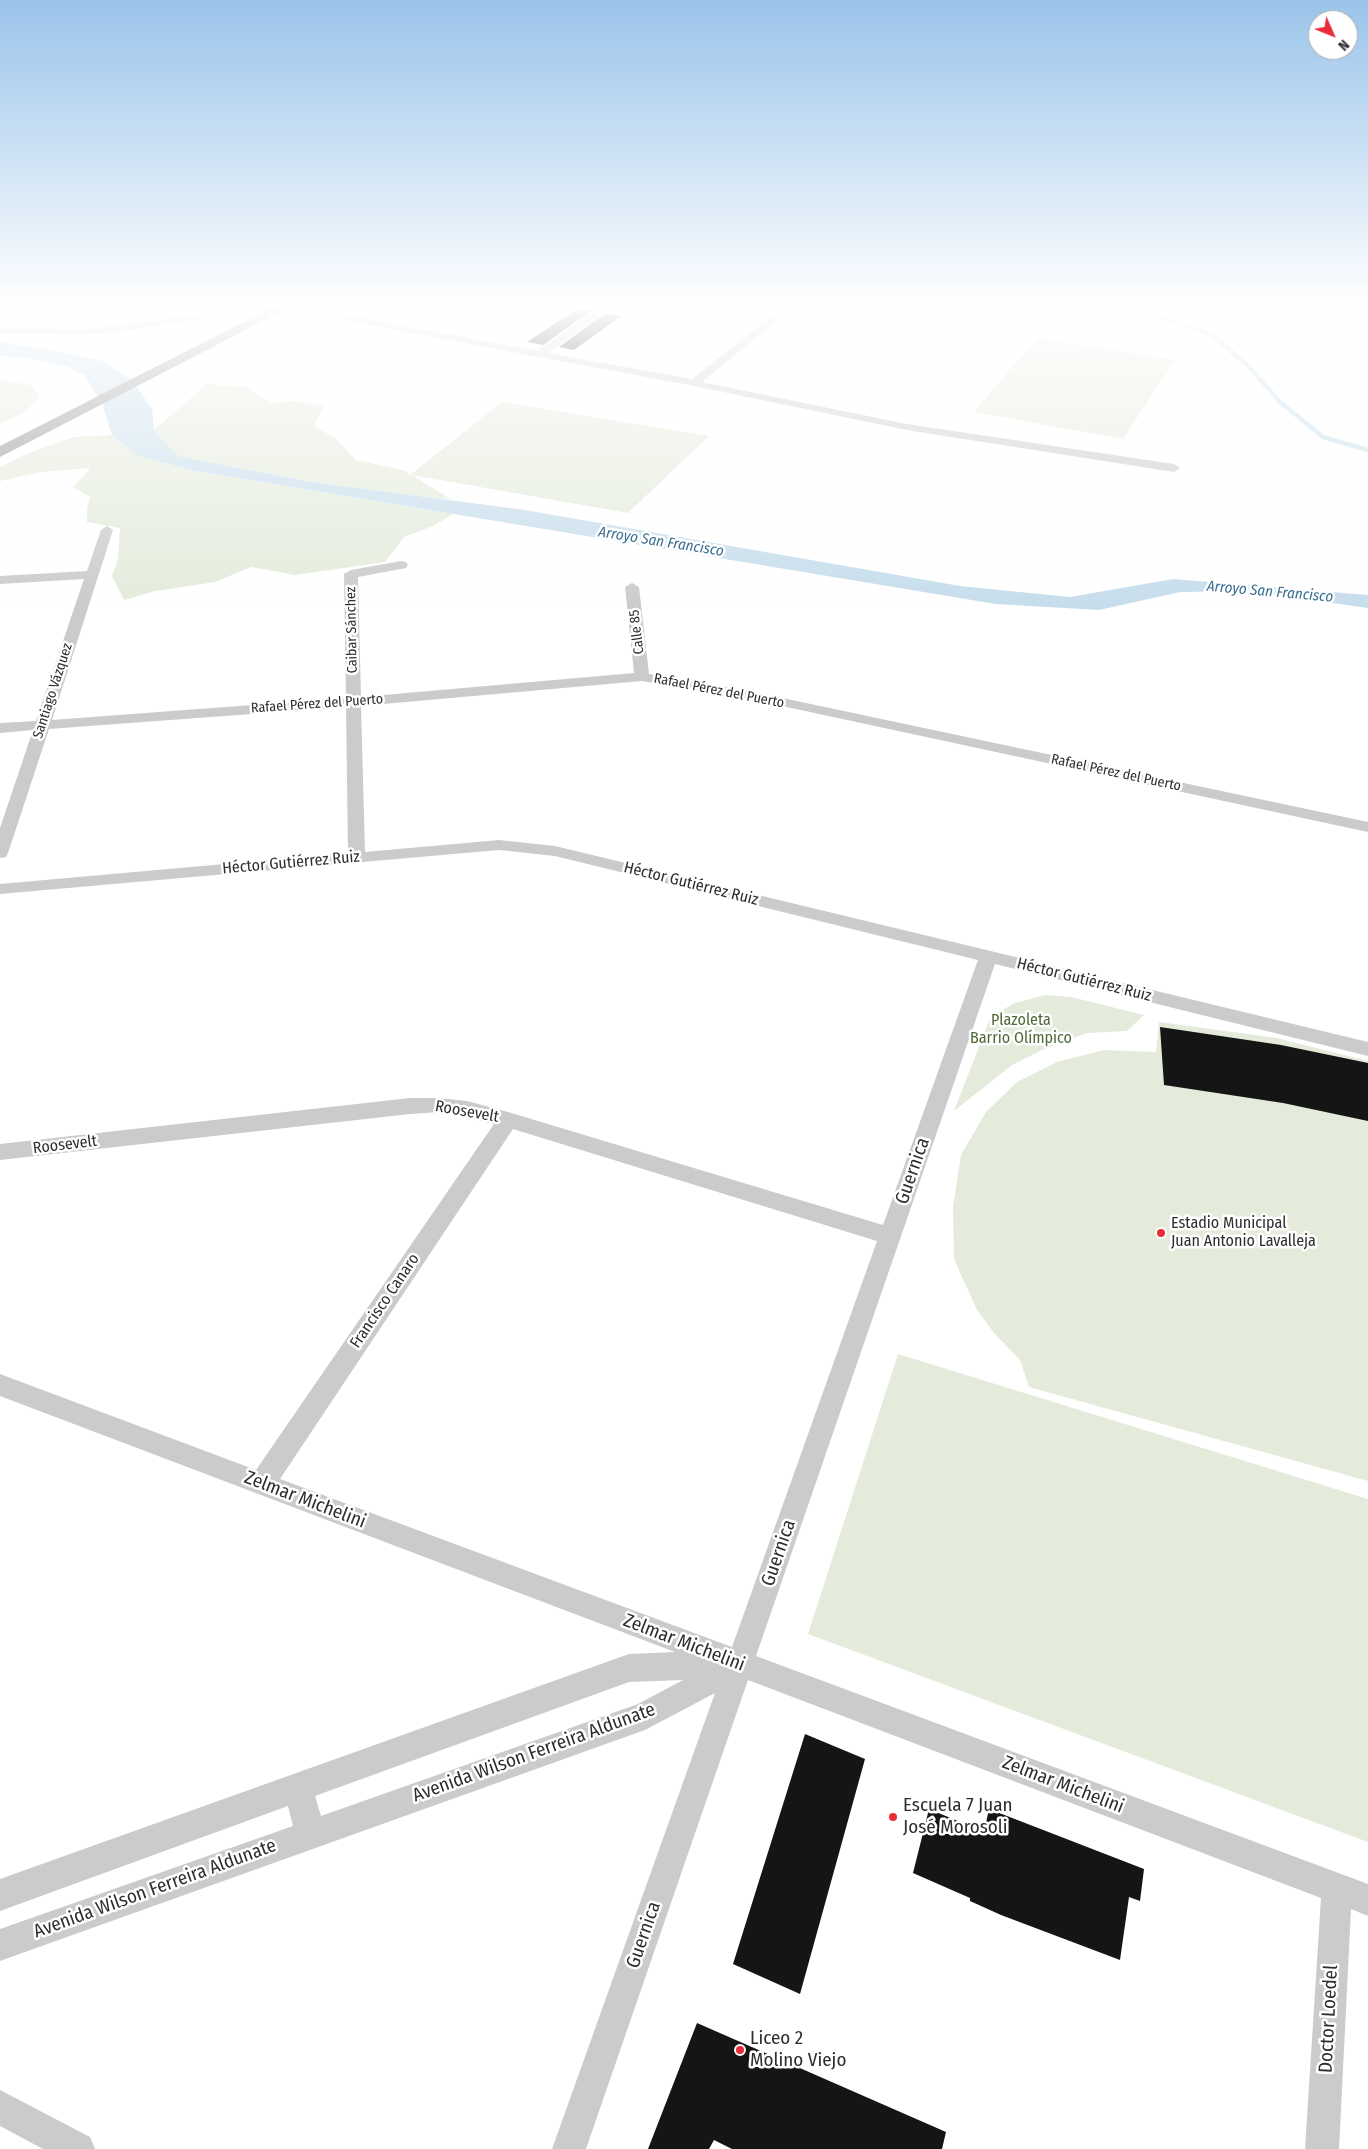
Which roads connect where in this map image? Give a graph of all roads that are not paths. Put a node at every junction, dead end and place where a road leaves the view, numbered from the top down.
1 (70, 407) edge
2 (82, 407) edge
3 (814, 407) edge
4 (3, 446) edge
5 (1174, 468) dead end
6 (107, 530) dead end
7 (401, 565) dead end
8 (92, 575) junction
9 (0, 580) edge
10 (632, 587) dead end
11 (642, 677) junction
12 (354, 702) junction
13 (42, 725) junction
14 (0, 728) edge
15 (1368, 827) edge
16 (0, 853) edge
17 (357, 857) junction
18 (0, 889) edge
19 (988, 957) junction
20 (1368, 1048) edge
21 (508, 1120) junction
22 (0, 1152) edge
23 (890, 1236) junction
24 (0, 1385) edge
25 (262, 1483) junction
26 (740, 1664) junction
27 (298, 1788) junction
28 (310, 1833) junction
29 (1336, 1889) junction
30 (0, 1895) edge
31 (1368, 1900) edge
32 (0, 1945) edge
33 (0, 2107) edge
34 (78, 2149) edge
35 (569, 2149) edge
36 (1322, 2149) edge

1 - 4 highway
2 - 4 highway
3 - 5 street
6 - 8 street, Santiago Vázquez
7 - 12 street, Caibar Sánchez
8 - 9 street
8 - 13 street, Santiago Vázquez
10 - 11 street, Calle 85
11 - 12 street, Rafael Pérez del Puerto
11 - 15 street, Rafael Pérez del Puerto
12 - 13 street, Rafael Pérez del Puerto
12 - 17 street, Caibar Sánchez
13 - 14 street, Rafael Pérez del Puerto
13 - 16 street, Santiago Vázquez
17 - 18 street, Héctor Gutiérrez Ruiz
17 - 19 street, Héctor Gutiérrez Ruiz
19 - 20 street, Héctor Gutiérrez Ruiz
19 - 23 street, Guernica
21 - 22 street, Roosevelt
21 - 23 street, Roosevelt
21 - 25 street, Francisco Canaro
23 - 26 street, Guernica
24 - 25 street, Zelmar Michelini
25 - 26 street, Zelmar Michelini
26 - 27 street
26 - 28 street, Avenida Wilson Ferreira Aldunate
26 - 29 street, Zelmar Michelini
26 - 35 street, Guernica
27 - 28 street
27 - 30 street
28 - 32 street, Avenida Wilson Ferreira Aldunate
29 - 31 street, Zelmar Michelini
29 - 36 street, Doctor Loedel
33 - 34 street

